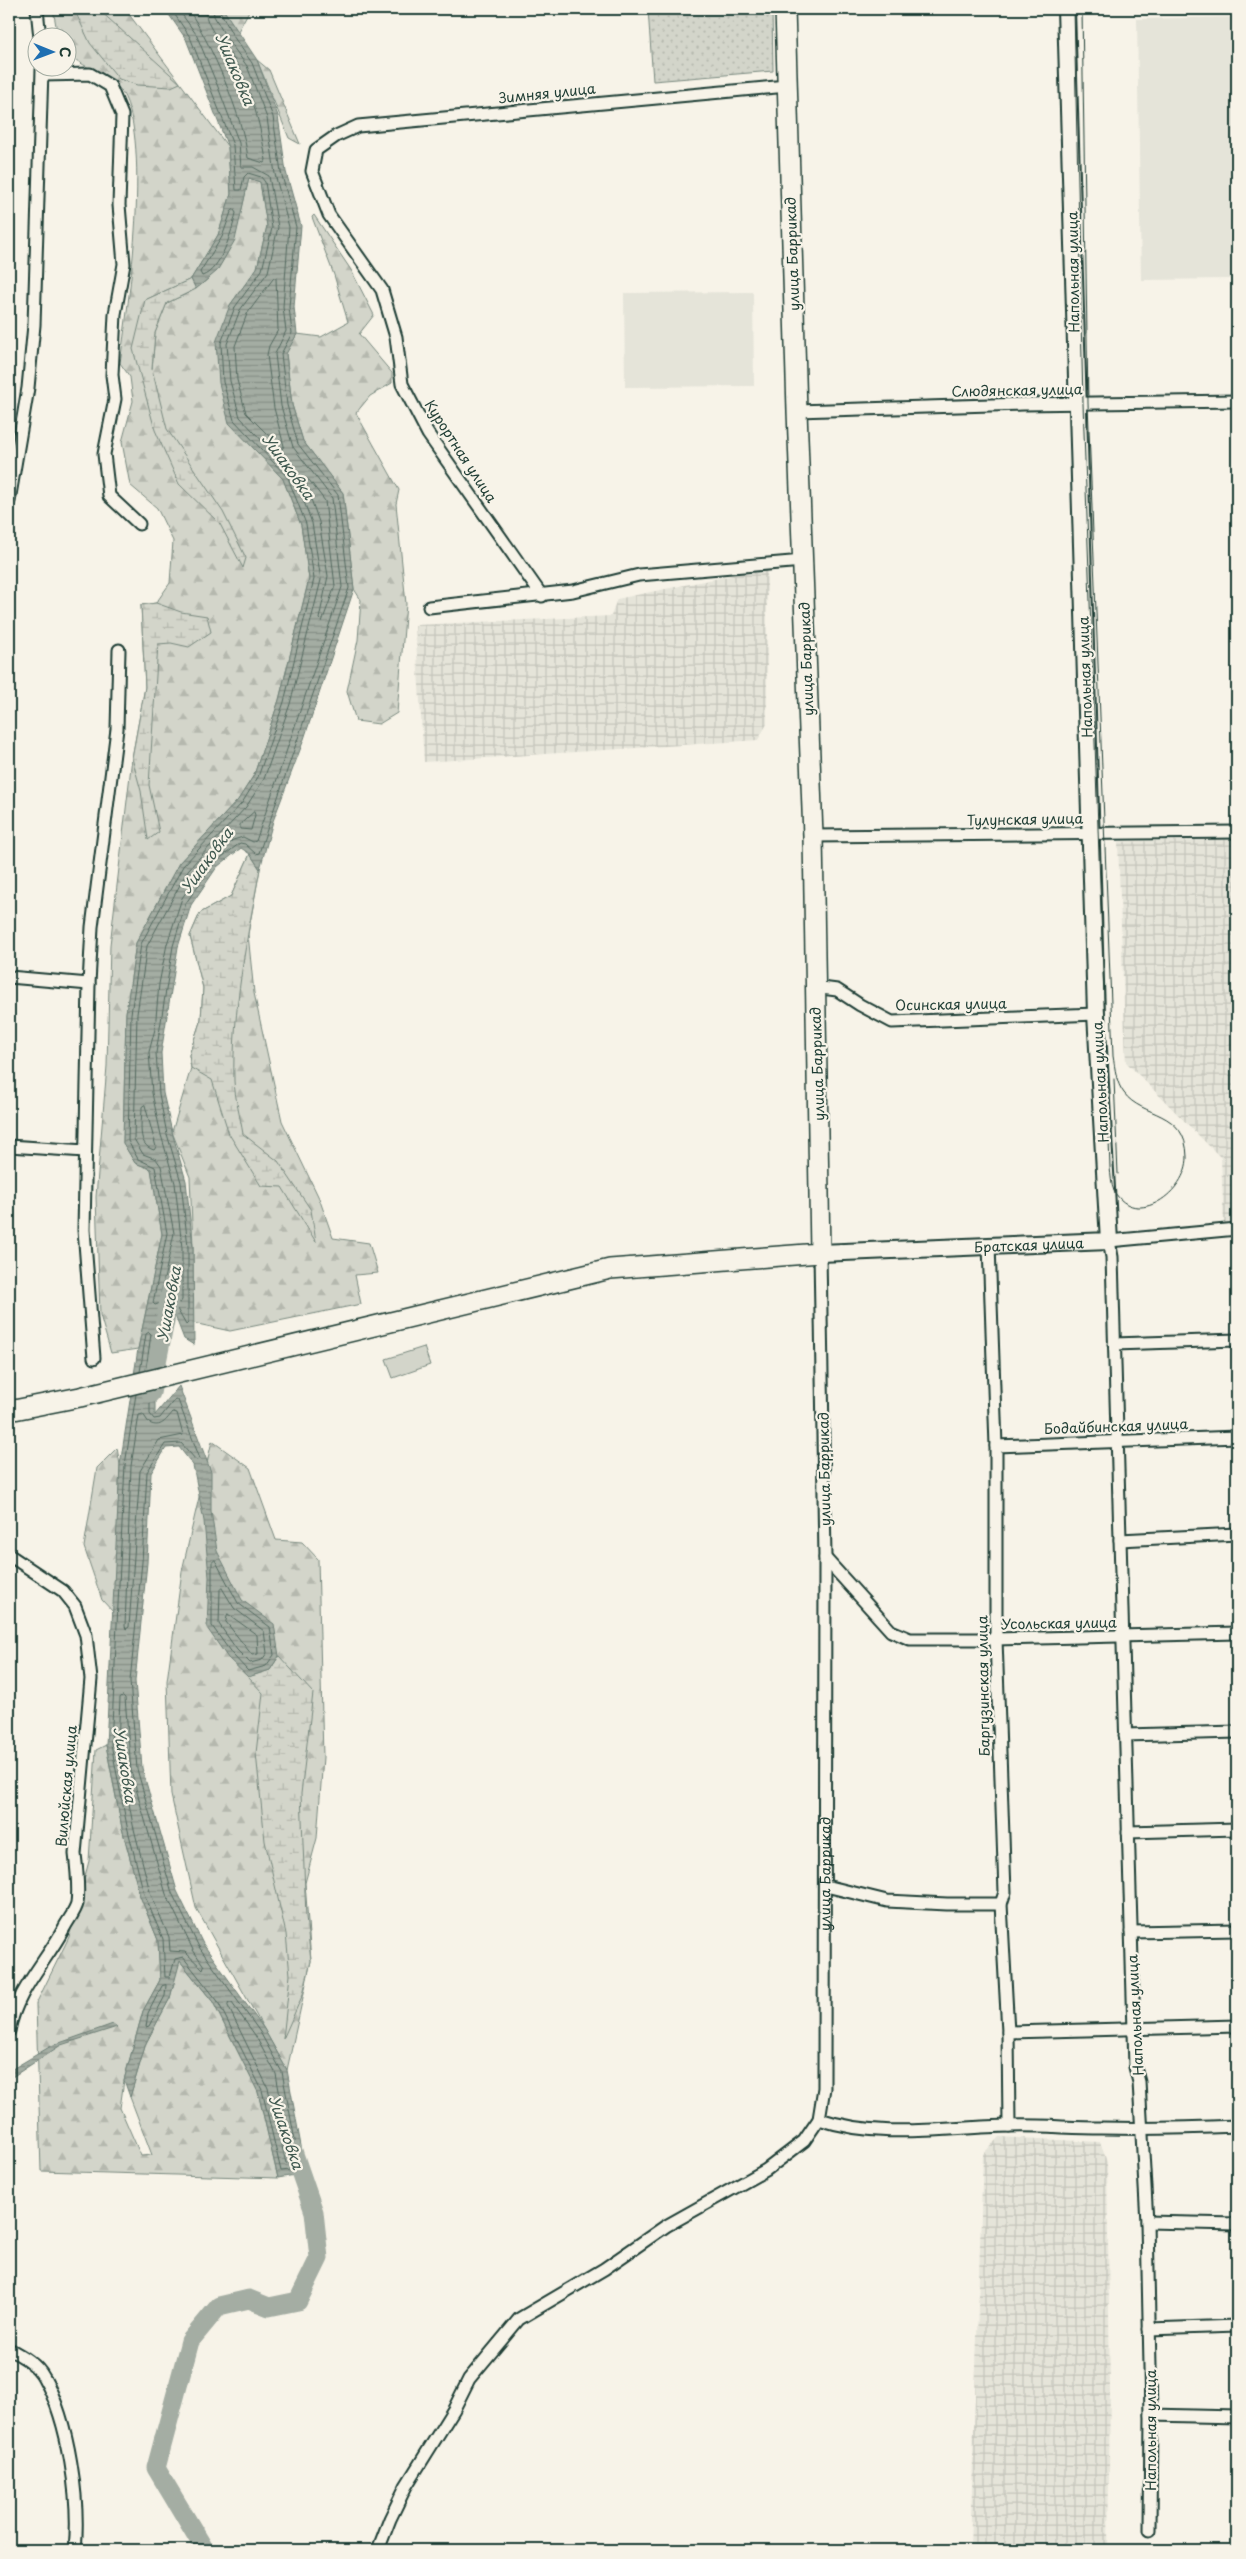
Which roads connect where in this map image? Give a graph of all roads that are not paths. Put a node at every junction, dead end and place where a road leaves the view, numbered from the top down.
1 (37, 9) edge
2 (785, 9) edge
3 (1066, 9) edge
4 (39, 28) edge
5 (78, 73) edge
6 (43, 78) edge
7 (788, 86) junction
8 (316, 150) joint
9 (1237, 401) edge
10 (1076, 403) junction
11 (797, 411) junction
12 (9, 501) edge
13 (140, 524) dead end
14 (803, 561) junction
15 (542, 596) junction
16 (430, 607) dead end
17 (119, 650) dead end
18 (1237, 832) edge
19 (1091, 833) junction
20 (813, 836) junction
21 (9, 977) edge
22 (89, 984) junction
23 (814, 987) junction
24 (1096, 1014) junction
25 (9, 1146) edge
26 (85, 1151) junction
27 (1237, 1229) edge
28 (1109, 1240) junction
29 (989, 1245) junction
30 (820, 1253) junction
31 (1237, 1340) edge
32 (1114, 1344) junction
33 (94, 1358) dead end
34 (9, 1411) edge
35 (1237, 1437) edge
36 (1117, 1440) junction
37 (996, 1446) junction
38 (1237, 1534) edge
39 (1120, 1540) junction
40 (9, 1555) edge
41 (825, 1558) junction
42 (1237, 1633) edge
43 (1123, 1636) junction
44 (996, 1639) junction
45 (1237, 1732) edge
46 (1125, 1735) junction
47 (1237, 1829) edge
48 (1128, 1832) junction
49 (826, 1886) junction
50 (1001, 1904) junction
51 (1237, 1930) edge
52 (1131, 1932) junction
53 (1237, 2026) edge
54 (1134, 2029) junction
55 (9, 2031) edge
56 (1008, 2032) junction
57 (818, 2119) junction
58 (1010, 2126) junction
59 (1237, 2126) edge
60 (1142, 2129) junction
61 (1146, 2222) junction
62 (1237, 2224) edge
63 (1237, 2326) edge
64 (1149, 2329) junction
65 (9, 2349) edge
66 (1151, 2415) junction
67 (1237, 2416) edge
68 (1150, 2530) dead end
69 (75, 2550) edge
70 (378, 2550) edge

1 - 4 street
2 - 7 main road, улица Баррикад
3 - 10 street, Напольная улица
5 - 13 street
6 - 12 street
7 - 8 street, Зимняя улица
7 - 11 main road, улица Баррикад
8 - 15 street, Курортная улица
9 - 10 street, Слюдянская улица
10 - 11 street, Слюдянская улица
10 - 19 street, Напольная улица
11 - 14 main road, улица Баррикад
14 - 15 street
14 - 20 main road, улица Баррикад
15 - 16 street
17 - 22 street
18 - 19 street, Тулунская улица
19 - 20 street, Тулунская улица
19 - 24 street, Напольная улица
20 - 23 main road, улица Баррикад
21 - 22 street
22 - 26 street
23 - 24 street, Осинская улица
23 - 30 main road, улица Баррикад
24 - 28 street, Напольная улица
25 - 26 street
26 - 33 street
27 - 28 street, Братская улица
28 - 29 street, Братская улица
28 - 32 street, Напольная улица
29 - 30 street, Братская улица
29 - 37 street, Баргузинская улица
30 - 34 main road
30 - 41 street, улица Баррикад
31 - 32 street
32 - 36 street, Напольная улица
35 - 36 street, Бодайбинская улица
36 - 37 street, Бодайбинская улица
36 - 39 street, Напольная улица
37 - 44 street, Баргузинская улица
38 - 39 street
39 - 43 street, Напольная улица
40 - 55 street, Вилюйская улица
41 - 44 street, Усольская улица
41 - 49 street, улица Баррикад
42 - 43 street, Усольская улица
43 - 44 street, Усольская улица
43 - 46 street, Напольная улица
44 - 50 street, Баргузинская улица
45 - 46 street
46 - 48 street, Напольная улица
47 - 48 street
48 - 52 street, Напольная улица
49 - 50 street
49 - 57 street, улица Баррикад
50 - 56 street, Баргузинская улица
51 - 52 street
52 - 54 street, Напольная улица
53 - 54 street
54 - 56 street
54 - 60 street, Напольная улица
56 - 58 street, Баргузинская улица
57 - 58 street
57 - 70 street
58 - 60 street
59 - 60 street
60 - 61 street, Напольная улица
61 - 62 street
61 - 64 street, Напольная улица
63 - 64 street
64 - 66 street, Напольная улица
65 - 69 street
66 - 67 street
66 - 68 street, Напольная улица

